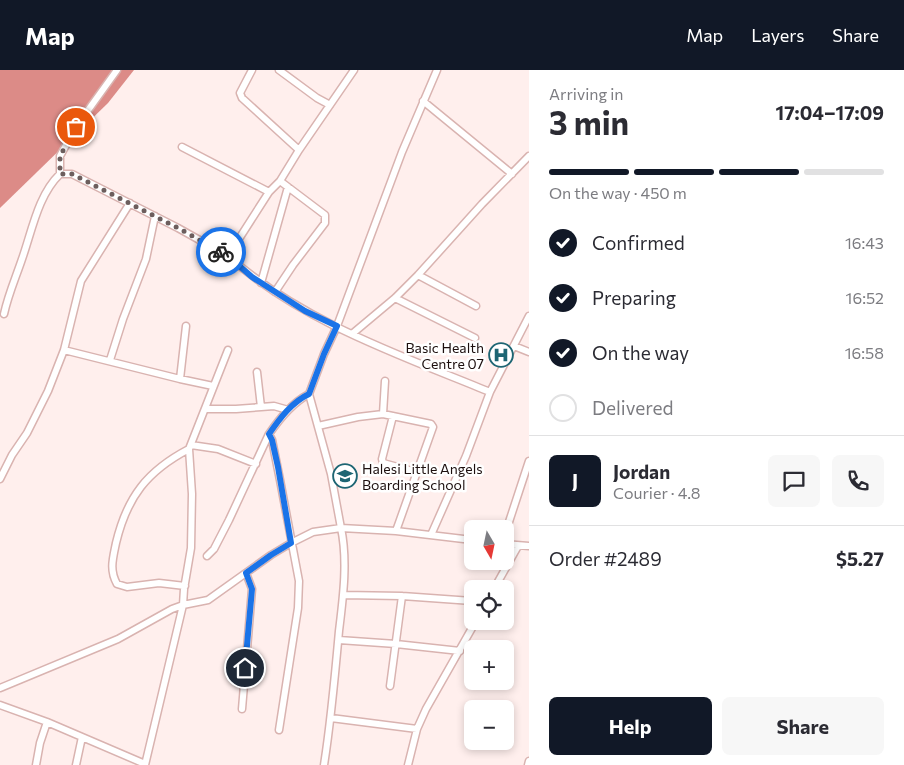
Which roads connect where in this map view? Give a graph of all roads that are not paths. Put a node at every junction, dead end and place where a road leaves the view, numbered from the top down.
1 (117, 70) edge
2 (252, 70) edge
3 (279, 70) edge
4 (354, 70) edge
5 (437, 70) edge
6 (423, 101) junction
7 (330, 105) junction
8 (182, 148) dead end
9 (298, 150) junction
10 (529, 156) edge
11 (60, 174) junction
12 (512, 174) junction
13 (280, 182) junction
14 (288, 187) junction
15 (270, 192) junction
16 (130, 203) junction
17 (156, 216) junction
18 (228, 256) junction
19 (418, 275) junction
20 (261, 283) junction
21 (276, 292) junction
22 (395, 298) junction
23 (476, 306) dead end
24 (4, 314) dead end
25 (529, 316) edge
26 (186, 326) dead end
27 (337, 326) junction
28 (352, 334) junction
29 (475, 338) dead end
30 (514, 346) junction
31 (64, 350) junction
32 (228, 350) dead end
33 (529, 352) edge
34 (110, 360) junction
35 (257, 372) dead end
36 (180, 379) junction
37 (385, 381) dead end
38 (213, 386) junction
39 (490, 392) junction
40 (309, 394) junction
41 (261, 406) junction
42 (205, 409) junction
43 (288, 410) junction
44 (383, 414) junction
45 (393, 416) junction
46 (318, 426) junction
47 (269, 434) junction
48 (190, 447) junction
49 (529, 461) edge
50 (256, 464) junction
51 (416, 472) junction
52 (0, 479) edge
53 (510, 520) edge
54 (341, 528) junction
55 (396, 531) junction
56 (431, 535) junction
57 (464, 539) edge
58 (291, 543) junction
59 (514, 545) edge
60 (518, 546) junction
61 (529, 546) edge
62 (208, 556) dead end
63 (246, 573) junction
64 (499, 580) edge
65 (185, 586) junction
66 (343, 595) junction
67 (402, 596) junction
68 (464, 601) edge
69 (183, 605) junction
70 (471, 630) edge
71 (339, 640) junction
72 (396, 644) junction
73 (460, 651) junction
74 (390, 686) dead end
75 (0, 688) edge
76 (0, 706) edge
77 (242, 709) dead end
78 (331, 718) junction
79 (47, 722) junction
80 (417, 729) junction
81 (279, 730) dead end
82 (82, 737) junction
83 (529, 761) edge
84 (36, 765) edge
85 (76, 765) edge
86 (145, 765) edge
87 (324, 765) edge
88 (408, 765) edge
89 (528, 765) edge

1 - 11 street
2 - 9 street
3 - 7 street
4 - 7 street
5 - 6 street
6 - 12 street
6 - 27 street
7 - 9 street
8 - 15 street
9 - 13 street
10 - 12 street
11 - 16 street
11 - 24 street
12 - 19 street
13 - 14 street
13 - 15 street
14 - 20 street
14 - 21 street
15 - 18 street
16 - 17 street
16 - 31 street
17 - 18 street
17 - 34 street
18 - 20 street
19 - 22 street
19 - 23 street
20 - 21 street
21 - 27 street
22 - 28 street
22 - 29 street
25 - 30 street
26 - 36 street
27 - 28 street
27 - 40 street
28 - 39 street
30 - 33 street
30 - 39 street
31 - 34 street
31 - 52 street
32 - 38 street
34 - 36 street
35 - 41 street
36 - 38 street
37 - 44 street
38 - 42 street
39 - 56 street
40 - 43 street
40 - 46 street
41 - 42 street
41 - 43 street
42 - 48 street
43 - 47 street
44 - 45 street
44 - 46 street
45 - 51 street
45 - 51 street
46 - 54 street
47 - 50 street
47 - 58 street
48 - 50 street
48 - 65 street
48 - 65 street
49 - 53 street
50 - 62 street
51 - 55 street
54 - 55 street
54 - 58 street
54 - 66 street
55 - 56 street
56 - 57 street
58 - 63 street
58 - 81 street
59 - 60 street
60 - 61 street
60 - 64 street
63 - 69 street
63 - 77 street
65 - 69 street
66 - 67 street
66 - 71 street
67 - 68 street
67 - 72 street
69 - 75 street
69 - 86 street
70 - 73 street
71 - 72 street
71 - 78 street
72 - 73 street
72 - 74 street
73 - 80 street
76 - 79 street
78 - 80 street
78 - 87 street
79 - 82 street
79 - 84 street
80 - 88 street
82 - 85 street
82 - 86 street
83 - 89 street

